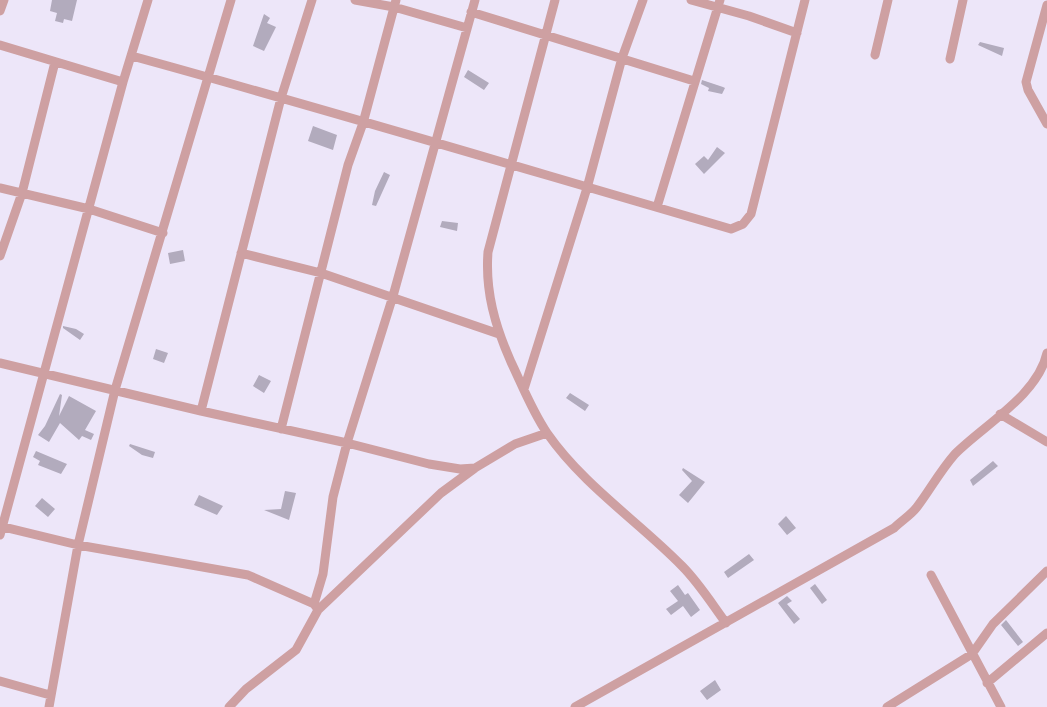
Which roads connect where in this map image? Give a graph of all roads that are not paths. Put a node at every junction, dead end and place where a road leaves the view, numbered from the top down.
1 (4, 0) edge
2 (148, 0) edge
3 (312, 0) edge
4 (355, 0) edge
5 (475, 0) edge
6 (555, 0) edge
7 (642, 0) edge
8 (691, 0) edge
9 (805, 0) edge
10 (888, 0) edge
11 (963, 0) edge
12 (228, 1) edge
13 (395, 3) edge
14 (719, 3) edge
15 (1047, 5) edge
16 (0, 11) edge
17 (471, 12) junction
18 (467, 28) junction
19 (797, 34) junction
20 (546, 35) junction
21 (0, 45) edge
22 (876, 55) dead end
23 (132, 56) junction
24 (622, 58) junction
25 (950, 59) dead end
26 (55, 62) junction
27 (209, 78) junction
28 (694, 81) junction
29 (123, 82) junction
30 (281, 98) junction
31 (363, 122) junction
32 (1047, 124) edge
33 (437, 142) junction
34 (513, 164) junction
35 (0, 188) edge
36 (587, 188) junction
37 (22, 193) junction
38 (657, 208) junction
39 (89, 209) junction
40 (163, 233) junction
41 (241, 253) junction
42 (0, 256) edge
43 (321, 273) junction
44 (393, 296) junction
45 (499, 334) junction
46 (1046, 359) edge
47 (0, 363) edge
48 (45, 374) junction
49 (524, 389) junction
50 (115, 390) junction
51 (201, 411) junction
52 (1000, 414) junction
53 (281, 429) junction
54 (547, 432) junction
55 (1047, 442) edge
56 (347, 443) junction
57 (475, 468) junction
58 (1, 529) edge
59 (78, 545) junction
60 (1047, 571) edge
61 (931, 575) dead end
62 (316, 607) junction
63 (726, 623) junction
64 (1047, 633) edge
65 (972, 654) junction
66 (0, 681) edge
67 (988, 683) junction
68 (50, 695) junction
69 (49, 707) edge
70 (229, 707) edge
71 (575, 707) edge
72 (887, 707) edge
73 (1000, 707) edge

1 - 16 street
2 - 23 street
3 - 30 street
4 - 13 street
5 - 17 street
6 - 20 street
7 - 24 street
8 - 14 street
9 - 19 street
10 - 22 street
11 - 25 street
12 - 27 street
13 - 18 street
13 - 31 street
14 - 19 street
14 - 28 street
15 - 32 street
17 - 18 street
17 - 20 street
18 - 33 street
19 - 38 street
20 - 24 street
20 - 34 street
21 - 26 street
23 - 27 street
23 - 29 street
24 - 28 street
24 - 36 street
26 - 29 street
26 - 37 street
27 - 30 street
27 - 40 street
28 - 38 street
29 - 39 street
30 - 31 street
30 - 41 street
31 - 33 street
31 - 43 street
33 - 34 street
33 - 44 street
34 - 36 street
34 - 45 street
35 - 37 street
36 - 38 street
36 - 49 street
37 - 39 street
37 - 42 street
39 - 40 street
39 - 48 street
40 - 50 street
41 - 43 street
41 - 51 street
43 - 44 street
43 - 53 street
44 - 45 street
44 - 56 street
45 - 49 street
46 - 52 street
47 - 48 street
48 - 50 street
48 - 58 street
49 - 54 street
50 - 51 street
50 - 59 street
51 - 53 street
52 - 55 street
52 - 63 street
53 - 56 street
54 - 57 street
54 - 63 street
56 - 57 street
56 - 62 street
57 - 62 street
58 - 59 street
59 - 62 street
59 - 68 street
60 - 65 street
61 - 65 street
62 - 70 street
63 - 71 street
64 - 67 street
65 - 67 street
65 - 72 street
66 - 68 street
67 - 73 street
68 - 69 street

